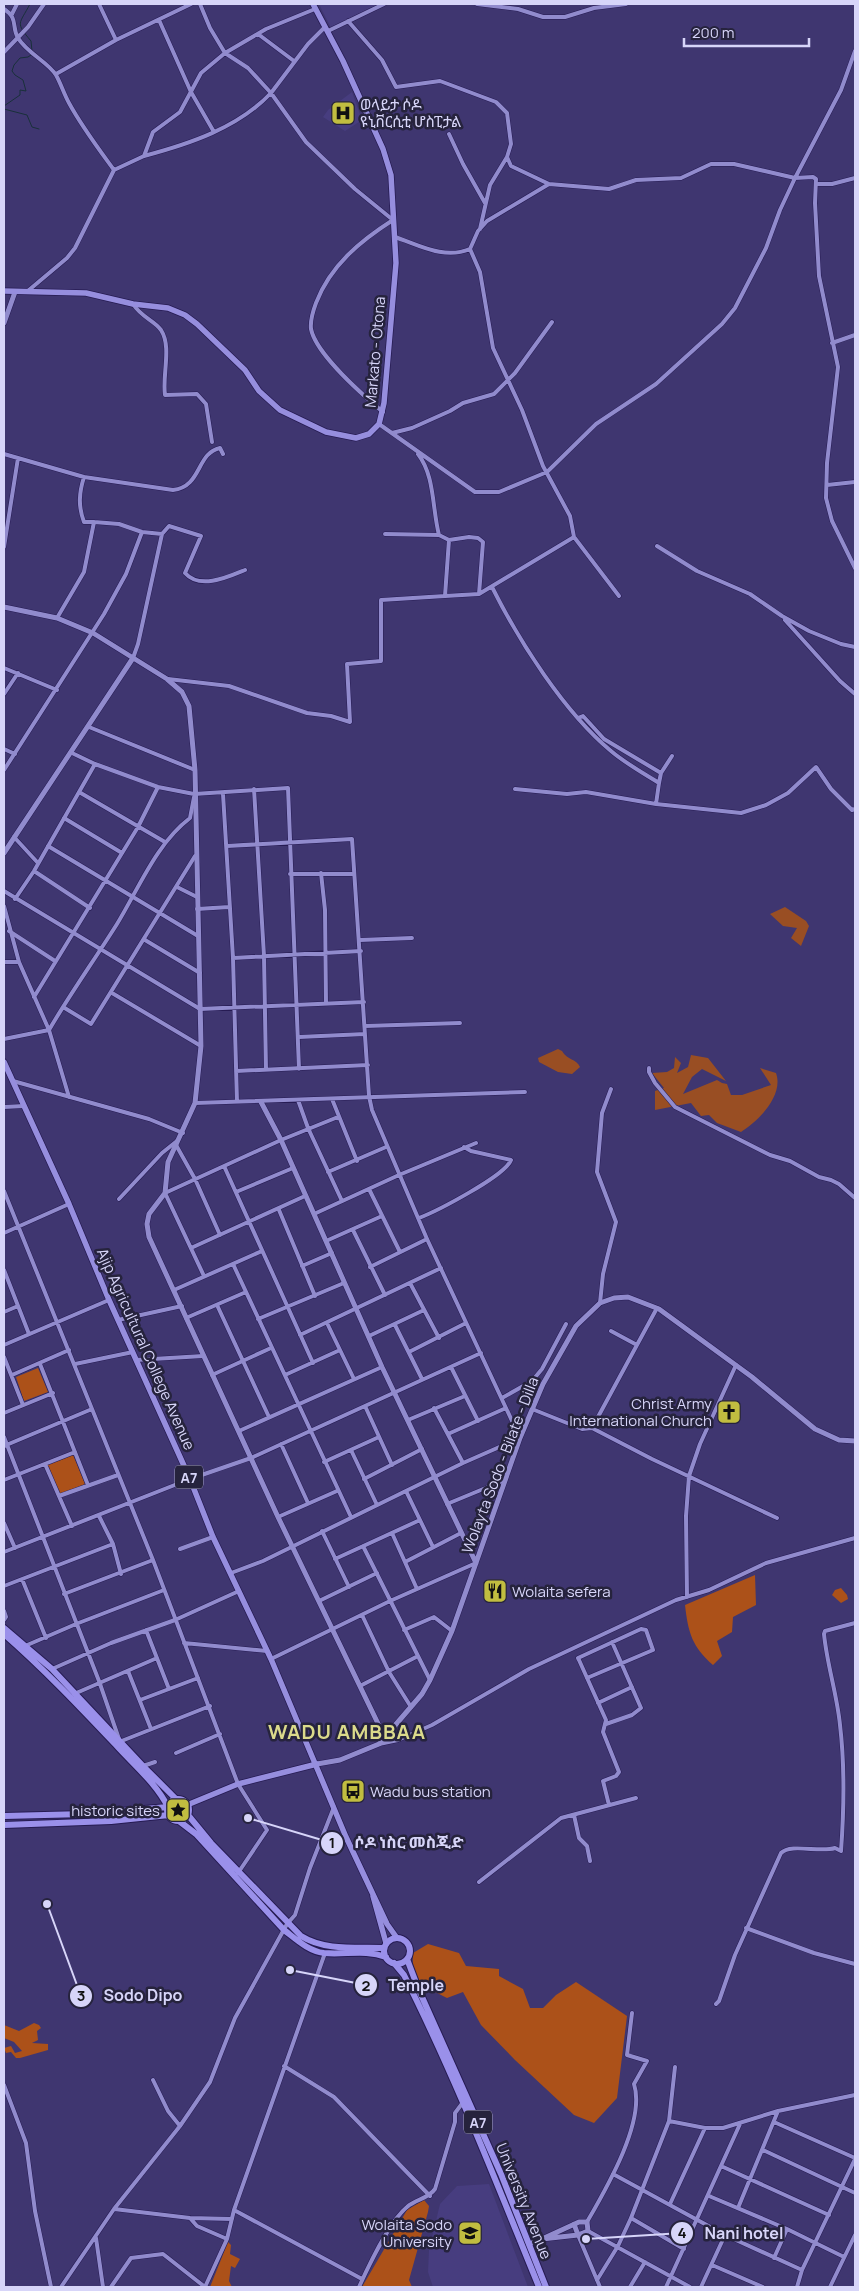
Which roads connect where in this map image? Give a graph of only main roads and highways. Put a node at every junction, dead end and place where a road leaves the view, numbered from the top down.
1 (314, 6) edge
2 (4, 291) edge
3 (16, 292) junction
4 (4, 323) edge
5 (4, 607) edge
6 (133, 658) junction
7 (4, 853) edge
8 (4, 1062) edge
9 (7, 1074) edge
10 (261, 1102) road end
11 (855, 1442) edge
12 (476, 1562) junction
13 (4, 1628) edge
14 (4, 1634) edge
15 (385, 1738) junction
16 (118, 1743) junction
17 (317, 1764) junction
18 (177, 1800) junction
19 (188, 1805) junction
20 (168, 1807) junction
21 (168, 1815) junction
22 (188, 1815) junction
23 (4, 1816) edge
24 (179, 1821) junction
25 (4, 1824) edge
26 (238, 1874) junction
27 (372, 1894) junction
28 (286, 1927) junction
29 (397, 1938) junction
30 (385, 1946) junction
31 (386, 1958) junction
32 (407, 1959) junction
33 (394, 1963) junction
34 (465, 2101) junction
35 (574, 2224) junction
36 (578, 2236) junction
37 (542, 2239) junction
38 (529, 2244) junction
39 (540, 2287) edge
40 (546, 2287) edge

1 - 3 main road, Markato - Otona
2 - 3 main road, Markato - Otona
3 - 4 main road
5 - 6 main road
6 - 7 main road
6 - 15 main road
8 - 9 main road, Ajip Agricultural College Avenue / A7
9 - 17 main road, Ajip Agricultural College Avenue / A7
10 - 12 main road
11 - 12 main road, Wolayta Sodo - Bilate - Dilla
12 - 15 main road, Wolayta Sodo - Bilate - Dilla
13 - 16 highway
14 - 16 highway
15 - 17 main road, Wolayta Sodo - Bilate - Dilla
16 - 18 highway
16 - 20 highway
17 - 19 main road
17 - 27 main road, Ajip Agricultural College Avenue / A7
18 - 19 highway
18 - 20 highway
19 - 22 highway
20 - 21 highway
20 - 23 highway
21 - 24 highway, A7
21 - 25 highway
22 - 24 highway
22 - 26 highway, A7
24 - 26 highway, A7
26 - 28 highway, A7
27 - 29 main road, A7
27 - 30 main road, A7
28 - 30 highway, A7
28 - 31 highway, A7
29 - 30 highway, A7
29 - 32 highway, A7
30 - 31 highway, A7
31 - 33 highway, A7
32 - 33 highway
32 - 34 highway, University Avenue / A7
33 - 34 highway, University Avenue / A7
34 - 38 highway, University Avenue / A7
34 - 39 highway, University Avenue / A7
35 - 36 main road
35 - 36 main road
35 - 37 main road
36 - 37 main road
37 - 38 main road
38 - 40 highway, University Avenue / A7

